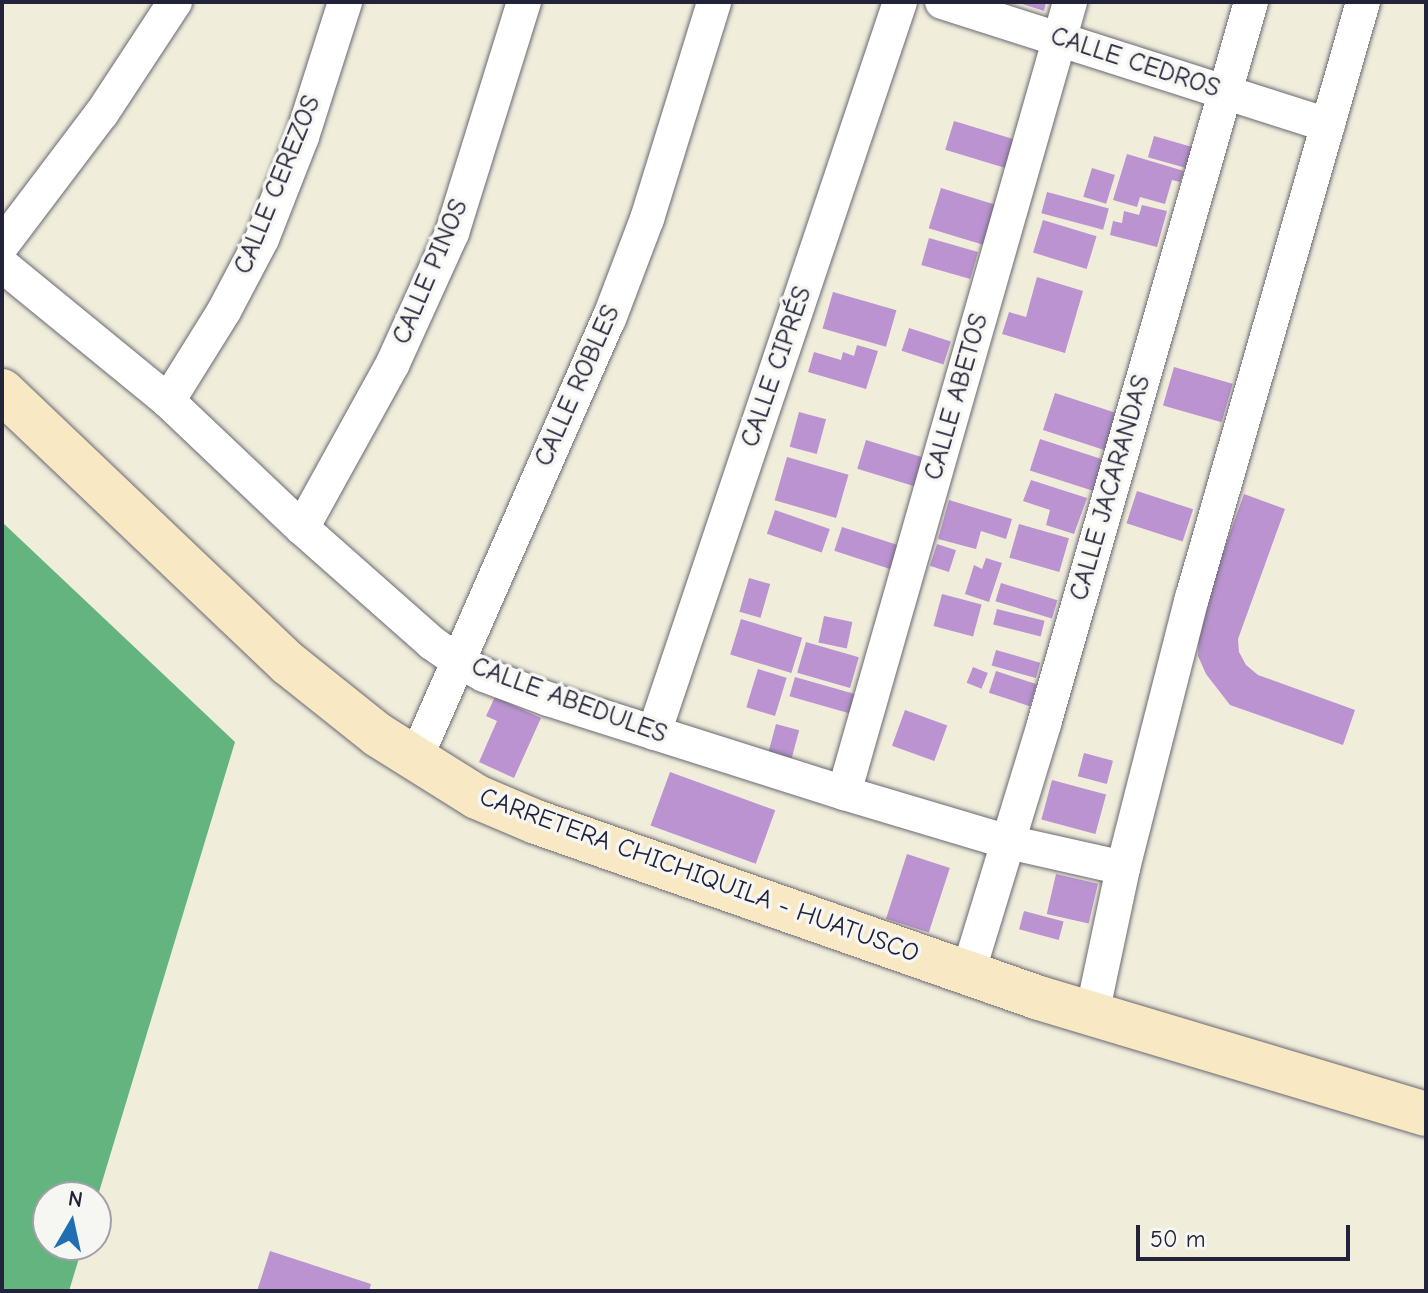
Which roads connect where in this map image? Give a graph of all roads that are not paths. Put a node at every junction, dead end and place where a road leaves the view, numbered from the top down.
1 (175, 2) edge
2 (524, 2) edge
3 (714, 2) edge
4 (900, 2) edge
5 (942, 2) edge
6 (1070, 2) edge
7 (1251, 2) edge
8 (1363, 2) edge
9 (336, 7) edge
10 (1059, 39) junction
11 (1224, 91) junction
12 (1328, 125) junction
13 (2, 245) edge
14 (2, 265) edge
15 (2, 391) edge
16 (168, 401) junction
17 (302, 528) junction
18 (456, 660) junction
19 (654, 733) junction
20 (415, 760) junction
21 (844, 793) junction
22 (1008, 842) junction
23 (1123, 868) junction
24 (968, 973) junction
25 (1092, 1014) junction
26 (1426, 1114) edge

1 - 13 street
2 - 17 street, CALLE PINOS
3 - 18 street, CALLE ROBLES
4 - 19 street, CALLE CIPRÉS
5 - 10 street, CALLE CEDROS
6 - 10 street, CALLE ABETOS
7 - 11 street, CALLE JACARANDAS
8 - 12 street
9 - 16 street, CALLE CEREZOS
10 - 11 street, CALLE CEDROS
10 - 21 street, CALLE ABETOS
11 - 12 street, CALLE CEDROS
11 - 22 street, CALLE JACARANDAS
12 - 23 street
14 - 16 street, CALLE ABEDULES
15 - 20 main road, CARRETERA CHICHIQUILA - HUATUSCO
16 - 17 street, CALLE ABEDULES
17 - 18 street, CALLE ABEDULES
18 - 19 street, CALLE ABEDULES
18 - 20 street, CALLE ROBLES
19 - 21 street, CALLE ABEDULES
20 - 24 main road, CARRETERA CHICHIQUILA - HUATUSCO
21 - 22 street, CALLE ABEDULES
22 - 23 street, CALLE ABEDULES
22 - 24 street, CALLE JACARANDAS
23 - 25 street
24 - 25 main road, CARRETERA CHICHIQUILA - HUATUSCO
25 - 26 main road, CARRETERA CHICHIQUILA - HUATUSCO

